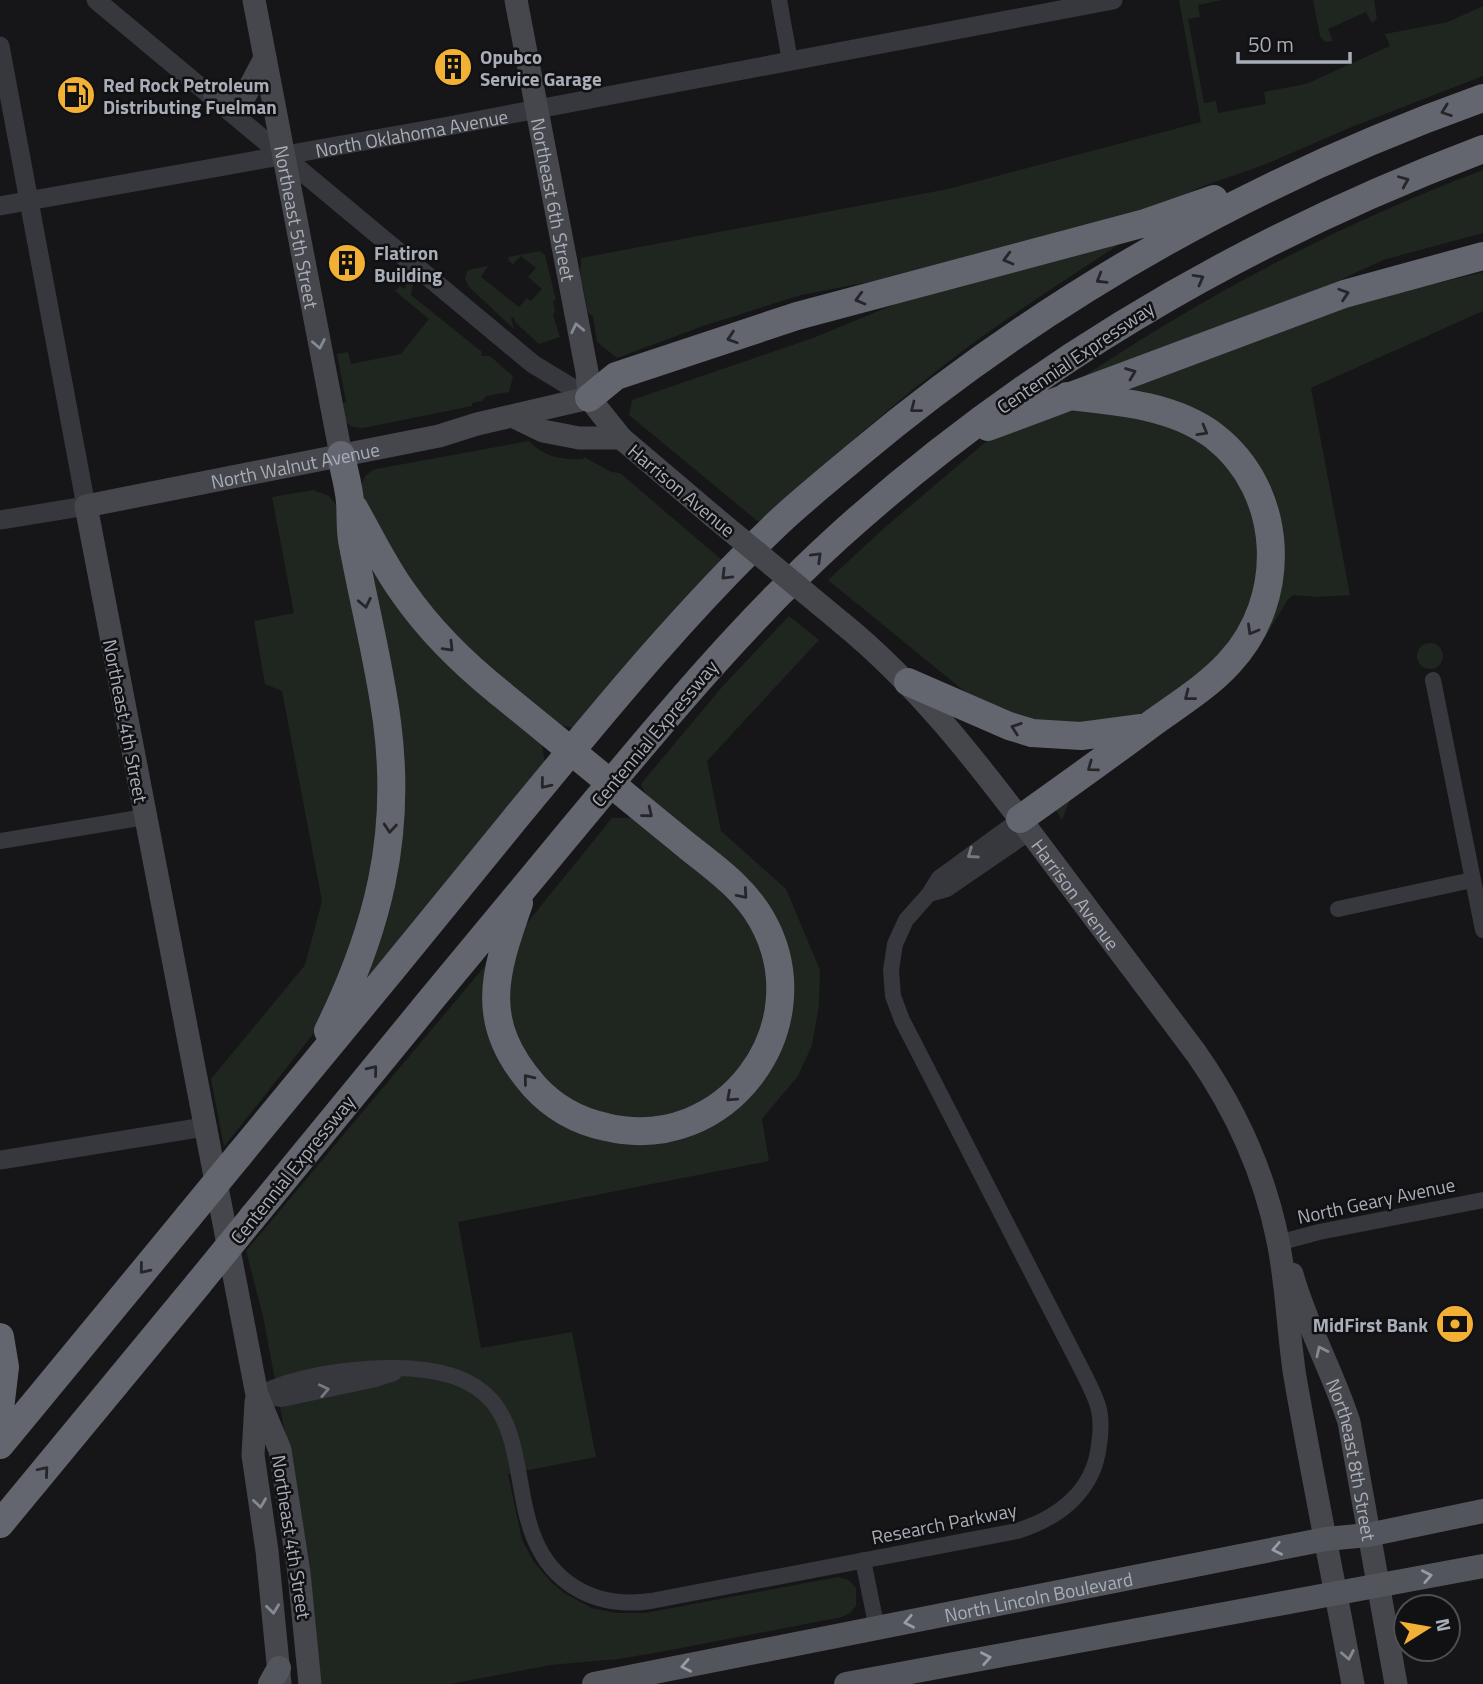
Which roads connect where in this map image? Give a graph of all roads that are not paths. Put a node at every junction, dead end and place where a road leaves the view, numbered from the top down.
1 (96, 0) edge
2 (254, 0) edge
3 (516, 0) edge
4 (779, 0) edge
5 (1113, 0) edge
6 (1043, 7) edge
7 (0, 46) edge
8 (265, 58) junction
9 (790, 61) junction
10 (1483, 97) edge
11 (215, 98) junction
12 (535, 109) junction
13 (1483, 149) edge
14 (1335, 155) junction
15 (284, 156) junction
16 (29, 202) junction
17 (0, 206) edge
18 (1483, 256) edge
19 (1067, 396) junction
20 (589, 398) junction
21 (514, 417) junction
22 (621, 438) junction
23 (959, 438) junction
24 (341, 456) junction
25 (350, 499) junction
26 (86, 506) junction
27 (0, 520) edge
28 (1433, 680) dead end
29 (908, 682) junction
30 (1147, 727) junction
31 (145, 817) junction
32 (1025, 825) junction
33 (0, 841) edge
34 (1477, 882) edge
35 (524, 887) junction
36 (1338, 909) dead end
37 (1483, 930) edge
38 (1196, 1053) joint
39 (302, 1079) junction
40 (204, 1127) junction
41 (0, 1160) edge
42 (1483, 1200) edge
43 (1278, 1243) junction
44 (0, 1337) edge
45 (257, 1395) junction
46 (0, 1409) edge
47 (0, 1445) edge
48 (1483, 1511) edge
49 (0, 1524) edge
50 (1368, 1535) junction
51 (1326, 1539) junction
52 (863, 1560) junction
53 (1483, 1566) edge
54 (1378, 1586) junction
55 (1336, 1593) junction
56 (877, 1629) junction
57 (276, 1679) edge
58 (310, 1684) edge
59 (594, 1684) edge
60 (846, 1684) edge
61 (1353, 1684) edge
62 (1396, 1684) edge

1 - 11 street, Harrison Avenue
2 - 8 main road, Northeast 5th Street
3 - 12 main road, Northeast 6th Street
4 - 9 street
5 - 6 street, North Oklahoma Avenue
6 - 9 street, North Oklahoma Avenue
7 - 16 street, Northeast 4th Street
8 - 11 main road
8 - 15 main road, Northeast 5th Street
9 - 12 street, North Oklahoma Avenue
10 -> 14 highway
11 - 15 street, Harrison Avenue
12 - 15 street, North Oklahoma Avenue
20 -> 12 main road, Northeast 6th Street
23 -> 13 highway, Centennial Expressway
14 -> 20 highway
14 -> 39 highway
15 - 16 street, North Oklahoma Avenue
15 - 20 street, Harrison Avenue
15 -> 24 main road, Northeast 5th Street
16 - 17 street, North Oklahoma Avenue
16 - 26 street, Northeast 4th Street
19 -> 18 highway
19 - 23 highway
19 -> 30 highway
20 - 21 main road, North Walnut Avenue
20 - 22 main road, Harrison Avenue
21 - 22 main road
21 - 24 main road, North Walnut Avenue
22 - 29 main road, Harrison Avenue, bridge
35 -> 23 highway, Centennial Expressway
24 - 25 highway
24 - 26 main road, North Walnut Avenue
25 -> 35 highway, bridge
25 -> 39 highway
26 - 27 street, North Walnut Avenue
26 - 31 main road, Northeast 4th Street
28 - 34 street
30 -> 29 highway
29 - 32 main road, Harrison Avenue
30 -> 32 highway
31 - 33 street
31 - 40 main road, Northeast 4th Street
32 - 38 main road, Harrison Avenue
32 - 52 street, Research Parkway
34 - 36 street
34 - 37 street
49 -> 35 highway, Centennial Expressway, bridge
38 - 43 main road, Northeast 8th Street
39 -> 47 highway, bridge
40 - 41 street
40 - 45 main road, Northeast 4th Street
42 - 43 street, North Geary Avenue
50 -> 43 main road, Northeast 8th Street
43 - 51 main road, Northeast 8th Street
44 - 46 highway
45 - 52 street, Research Parkway
45 -> 57 main road, Northeast 4th Street
45 - 58 main road, Northeast 4th Street
48 - 50 main road, North Lincoln Boulevard
50 - 51 main road, North Lincoln Boulevard
50 - 54 main road, Northeast 8th Street
51 - 55 main road, Northeast 8th Street
51 -> 56 main road, North Lincoln Boulevard
52 - 56 street
54 -> 53 main road
54 - 55 main road
54 - 62 main road, Northeast 8th Street
60 -> 55 main road
55 -> 61 main road, Northeast 8th Street
56 -> 59 main road, North Lincoln Boulevard

